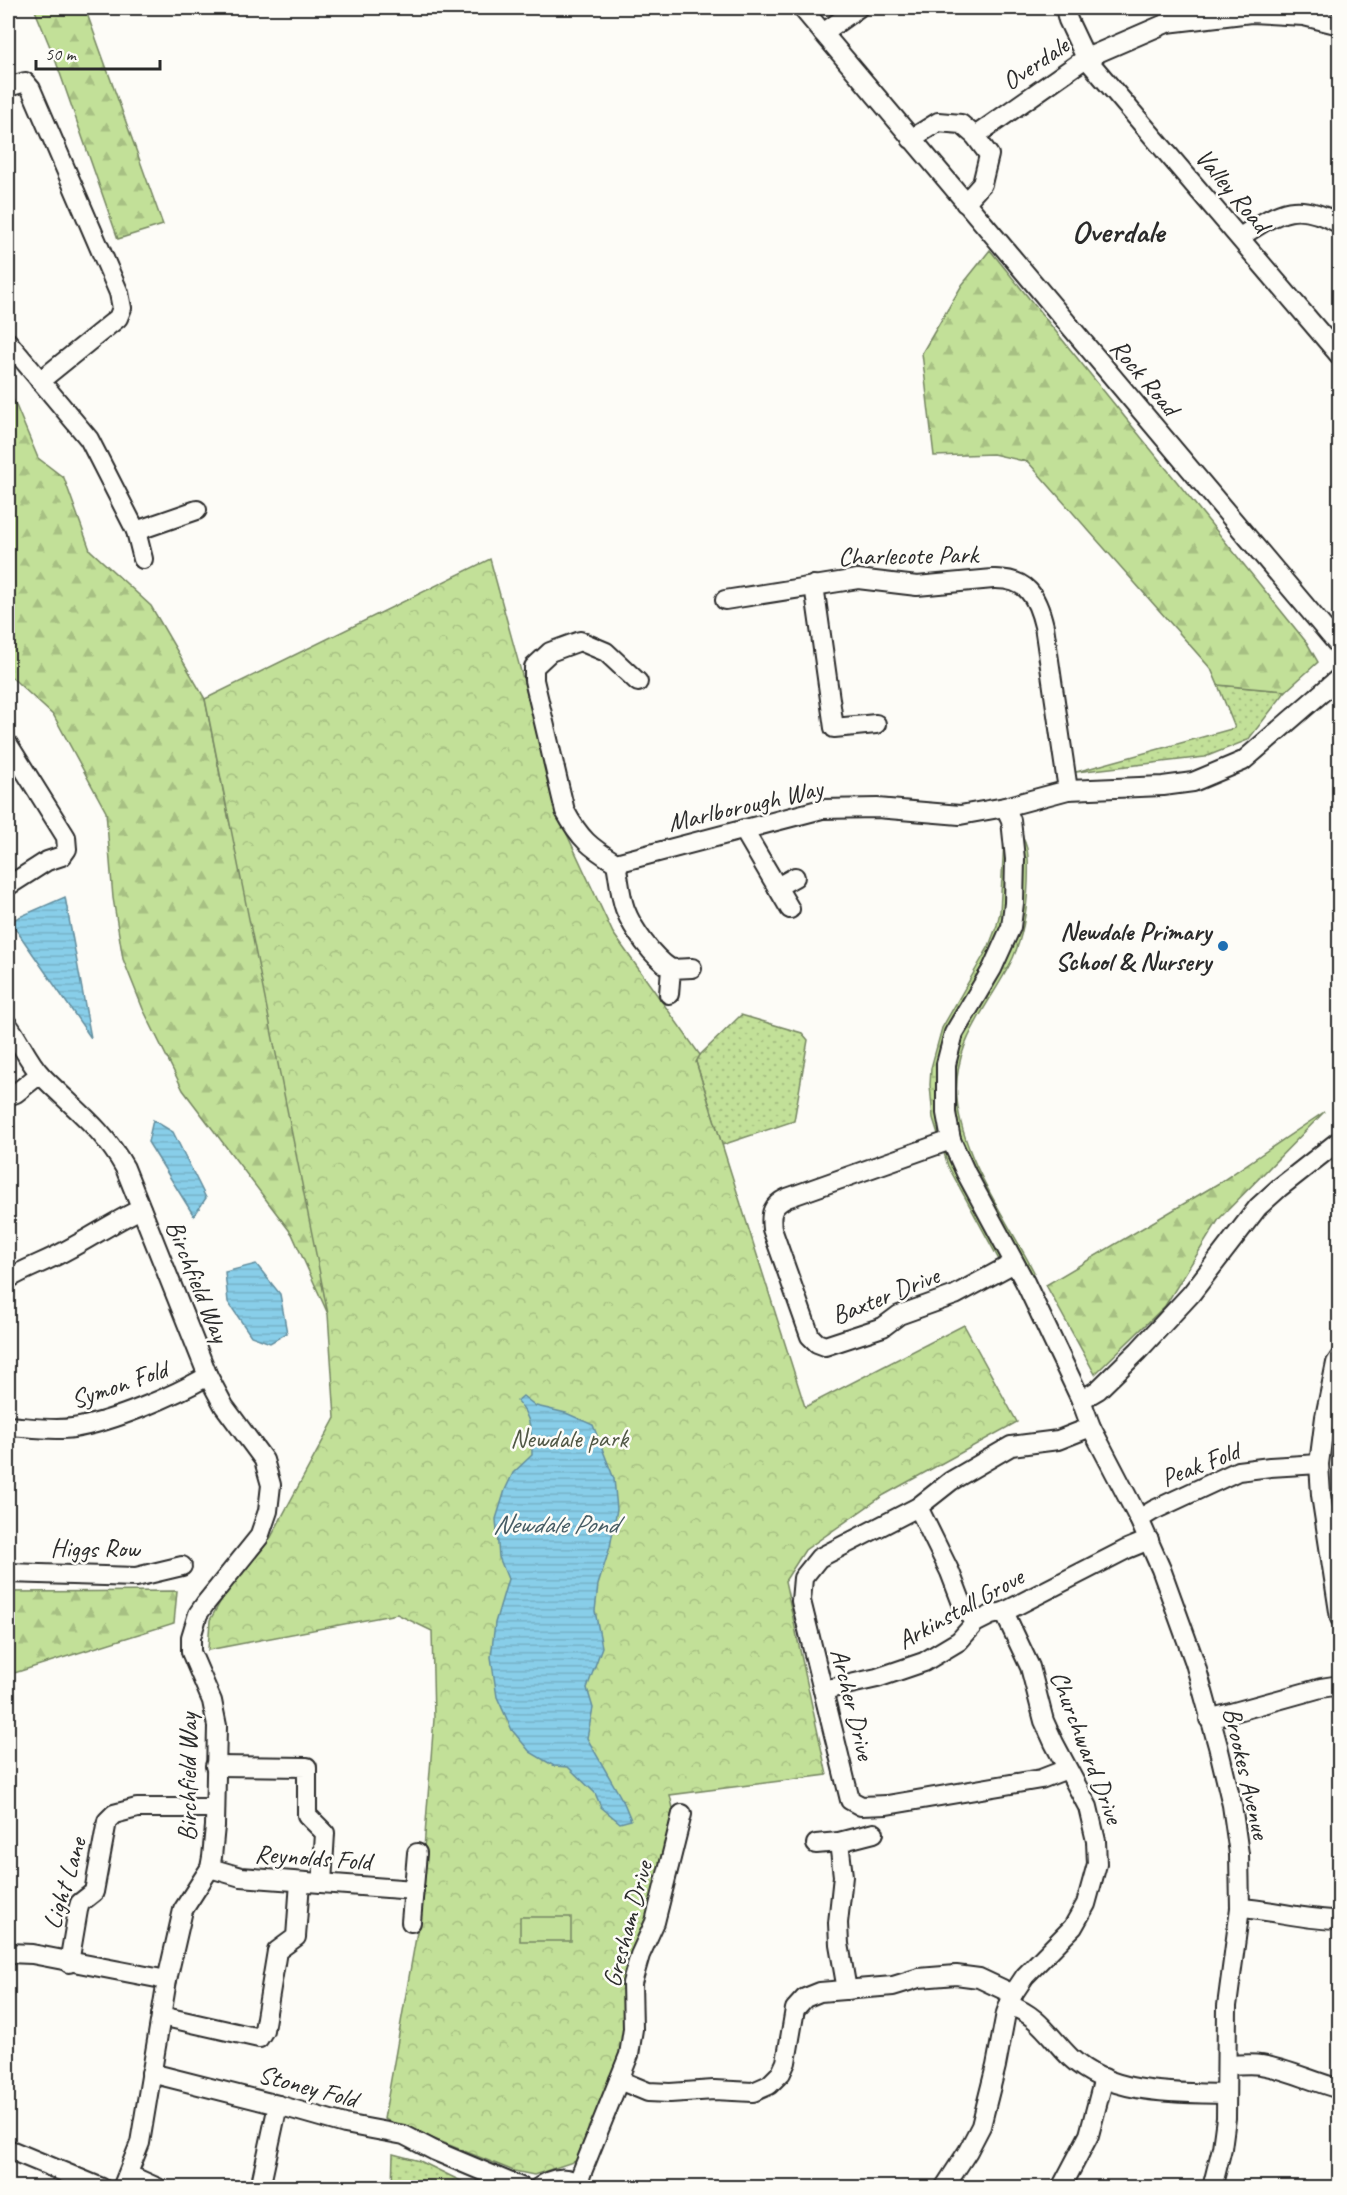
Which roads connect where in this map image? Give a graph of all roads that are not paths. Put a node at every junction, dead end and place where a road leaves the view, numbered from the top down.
1 (802, 8) edge
2 (858, 8) edge
3 (1065, 8) edge
4 (1253, 10) edge
5 (1305, 12) edge
6 (1340, 25) edge
7 (823, 33) junction
8 (1086, 58) junction
9 (8, 87) edge
10 (975, 136) junction
11 (911, 139) junction
12 (965, 203) junction
13 (1340, 224) edge
14 (1240, 237) junction
15 (8, 342) edge
16 (1340, 356) edge
17 (40, 381) junction
18 (197, 510) dead end
19 (136, 531) junction
20 (142, 560) dead end
21 (813, 585) junction
22 (725, 600) dead end
23 (1340, 647) edge
24 (1340, 677) edge
25 (638, 682) dead end
26 (876, 724) dead end
27 (8, 744) edge
28 (1068, 790) junction
29 (1005, 807) junction
30 (743, 829) junction
31 (616, 863) junction
32 (795, 877) dead end
33 (8, 886) edge
34 (777, 887) junction
35 (790, 909) dead end
36 (692, 968) dead end
37 (671, 969) junction
38 (669, 994) dead end
39 (8, 1025) edge
40 (40, 1074) junction
41 (8, 1096) edge
42 (951, 1140) junction
43 (1340, 1140) edge
44 (141, 1209) junction
45 (1014, 1263) junction
46 (8, 1279) edge
47 (1340, 1357) edge
48 (208, 1376) junction
49 (1081, 1400) junction
50 (8, 1426) edge
51 (1091, 1427) junction
52 (1319, 1464) junction
53 (918, 1507) junction
54 (1139, 1519) junction
55 (1149, 1540) junction
56 (182, 1566) dead end
57 (8, 1573) edge
58 (1004, 1612) junction
59 (1340, 1618) edge
60 (975, 1623) junction
61 (1340, 1685) edge
62 (824, 1690) junction
63 (1209, 1719) junction
64 (215, 1766) junction
65 (1067, 1770) junction
66 (215, 1808) junction
67 (682, 1814) dead end
68 (874, 1833) dead end
69 (839, 1842) junction
70 (816, 1844) dead end
71 (417, 1853) dead end
72 (210, 1868) junction
73 (300, 1882) junction
74 (321, 1883) junction
75 (414, 1890) junction
76 (1240, 1908) junction
77 (1340, 1920) edge
78 (411, 1922) dead end
79 (8, 1953) edge
80 (69, 1963) junction
81 (167, 1980) junction
82 (847, 1990) junction
83 (1011, 2000) junction
84 (161, 2016) junction
85 (1227, 2065) junction
86 (151, 2073) junction
87 (1104, 2078) junction
88 (619, 2080) junction
89 (1340, 2090) edge
90 (1226, 2094) junction
91 (278, 2104) junction
92 (8, 2149) edge
93 (125, 2181) edge
94 (581, 2185) edge
95 (102, 2187) edge
96 (158, 2187) edge
97 (260, 2187) edge
98 (523, 2187) edge
99 (538, 2187) edge
100 (944, 2187) edge
101 (1061, 2187) edge
102 (1212, 2187) edge

1 - 7 street, Rock Road
2 - 7 street
3 - 8 street, Valley Road
4 - 5 street, Overdale
4 - 8 street, Overdale
5 - 6 street, Overdale
7 - 11 street, Rock Road
8 - 10 street, Overdale
8 - 14 street, Valley Road
9 - 17 street
10 - 11 street
10 - 12 street
11 - 12 street, Rock Road
12 - 23 street, Rock Road
13 - 14 street
14 - 16 street, Valley Road
15 - 17 street
17 - 19 street
18 - 19 street
19 - 20 street
21 - 22 street, Charlecote Park
21 - 26 street
21 - 28 street, Charlecote Park
24 - 28 street, Marlborough Way
25 - 31 street
27 - 33 street
28 - 29 street, Marlborough Way
29 - 30 street, Marlborough Way
29 - 42 street, Brookes Avenue
30 - 31 street, Marlborough Way
30 - 34 street
31 - 37 street
32 - 34 street
34 - 35 street
36 - 37 street
37 - 38 street
39 - 40 street, Birchfield Way
40 - 41 street
40 - 44 street, Birchfield Way
42 - 45 street, Brookes Avenue
42 - 45 street, Baxter Drive
43 - 49 street
44 - 46 street
44 - 48 street, Birchfield Way
45 - 49 street, Brookes Avenue
47 - 52 street
48 - 50 street, Symon Fold
48 - 64 street, Birchfield Way
49 - 51 street, Brookes Avenue
51 - 53 street, Archer Drive
51 - 54 street, Brookes Avenue
52 - 54 street, Peak Fold
52 - 59 street
53 - 60 street
53 - 62 street, Archer Drive
54 - 55 street, Brookes Avenue
55 - 58 street, Arkinstall Grove
55 - 63 street, Brookes Avenue
56 - 57 street, Higgs Row
58 - 60 street, Arkinstall Grove
58 - 65 street, Churchward Drive
60 - 62 street, Arkinstall Grove
61 - 63 street
62 - 65 street, Archer Drive
63 - 76 street, Brookes Avenue
64 - 66 street, Birchfield Way
64 - 74 street
65 - 83 street, Churchward Drive
66 - 72 street, Birchfield Way
66 - 80 street, Light Lane
67 - 88 street, Gresham Drive
68 - 69 street
69 - 70 street
69 - 82 street
71 - 75 street
72 - 73 street, Reynolds Fold
72 - 81 street, Birchfield Way
73 - 74 street, Reynolds Fold
73 - 84 street
74 - 75 street, Reynolds Fold
75 - 78 street
76 - 77 street
76 - 85 street, Brookes Avenue
79 - 80 street
80 - 81 street
81 - 84 street, Birchfield Way
82 - 83 street
82 - 88 street
83 - 87 street
83 - 100 street, Churchward Drive
84 - 86 street, Birchfield Way
85 - 89 street
85 - 90 street, Brookes Avenue
86 - 91 street, Stoney Fold
86 - 93 street, Birchfield Way
87 - 90 street
87 - 101 street
88 - 94 street, Gresham Drive
90 - 102 street, Brookes Avenue
91 - 97 street
91 - 98 street, Stoney Fold
92 - 95 street
93 - 96 street
94 - 99 street, Gresham Drive

